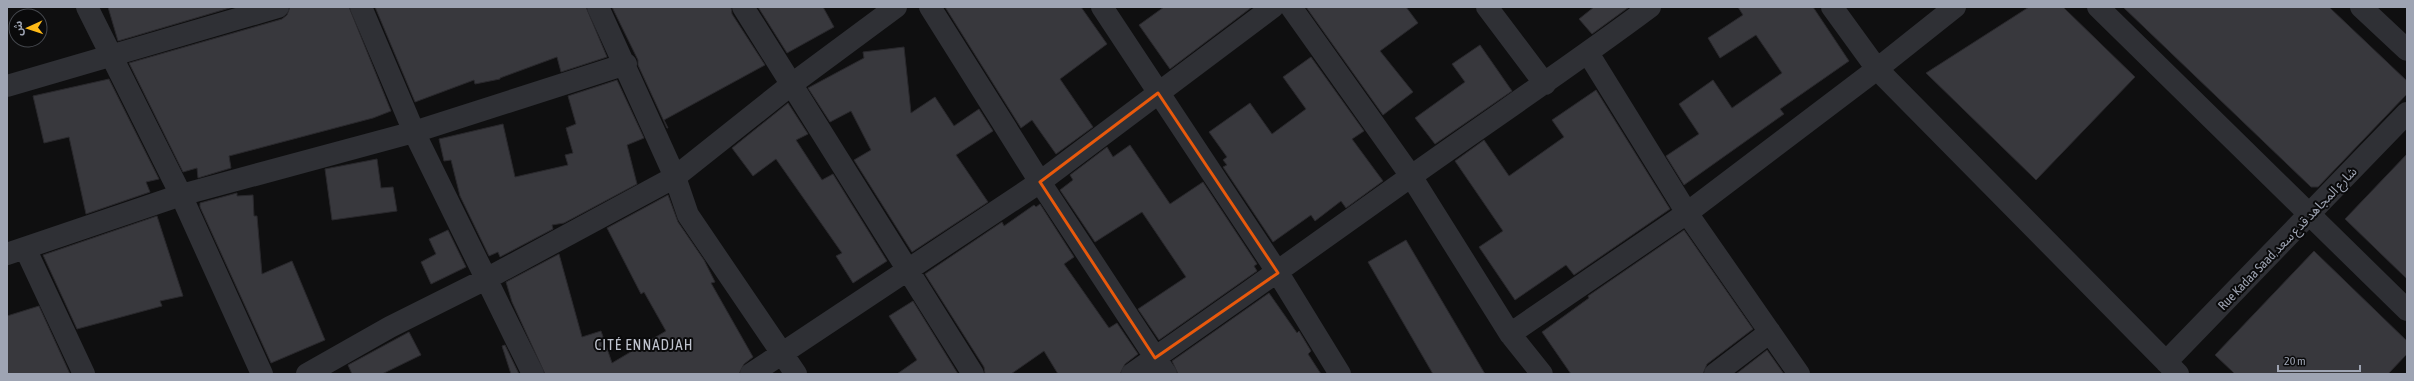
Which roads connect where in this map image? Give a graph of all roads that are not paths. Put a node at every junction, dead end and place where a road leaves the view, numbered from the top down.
1 (87, 7) edge
2 (278, 7) edge
3 (361, 7) edge
4 (598, 7) edge
5 (743, 7) edge
6 (896, 7) edge
7 (930, 7) edge
8 (1102, 7) edge
9 (1273, 7) edge
10 (1291, 7) edge
11 (1487, 7) edge
12 (1650, 7) edge
13 (1832, 7) edge
14 (1955, 7) edge
15 (2098, 7) edge
16 (2361, 7) edge
17 (2407, 50) edge
18 (1588, 53) junction
19 (112, 56) junction
20 (626, 64) junction
21 (1877, 69) junction
22 (792, 84) junction
23 (1545, 84) junction
24 (7, 86) edge
25 (1158, 93) junction
26 (2407, 113) edge
27 (414, 132) junction
28 (1411, 176) junction
29 (675, 177) junction
30 (1040, 182) junction
31 (181, 196) junction
32 (1687, 213) junction
33 (2310, 215) junction
34 (16, 251) edge
35 (906, 270) junction
36 (1278, 273) junction
37 (488, 278) junction
38 (2407, 310) edge
39 (1770, 332) junction
40 (1510, 334) junction
41 (783, 355) junction
42 (1161, 366) edge
43 (2172, 368) edge
44 (84, 374) edge
45 (262, 374) edge
46 (307, 374) edge
47 (533, 374) edge
48 (751, 374) edge
49 (796, 374) edge
50 (973, 374) edge
51 (1132, 374) edge
52 (1340, 374) edge
53 (1542, 374) edge
54 (1715, 374) edge
55 (1799, 374) edge

1 - 19 street
2 - 19 street
3 - 27 street
4 - 20 street
5 - 22 street
6 - 22 street
7 - 30 street
8 - 25 street
9 - 25 street
10 - 28 street
11 - 23 street
12 - 18 street
13 - 21 street
14 - 21 street
15 - 33 street
16 - 17 street
18 - 23 street
18 - 32 street
19 - 24 street
19 - 31 street
20 - 27 street
20 - 29 street
21 - 32 street
21 - 43 street
22 - 29 street
22 - 35 street
23 - 28 street
25 - 30 street
25 - 36 street
26 - 33 street, Rue Kadaa Saad,شارع المجاهد قدع سعد
27 - 31 street
27 - 37 street
28 - 36 street
28 - 40 street
29 - 37 street
29 - 41 street
30 - 35 street
30 - 42 street
31 - 34 street
31 - 45 street
32 - 39 street
32 - 40 street
33 - 38 street
33 - 43 street, Rue Kadaa Saad,شارع المجاهد قدع سعد
34 - 44 street
35 - 41 street
35 - 50 street
36 - 42 street
36 - 52 street
37 - 46 street
37 - 47 street
39 - 54 street
39 - 55 street
40 - 53 street
41 - 48 street
41 - 49 street
42 - 51 street

